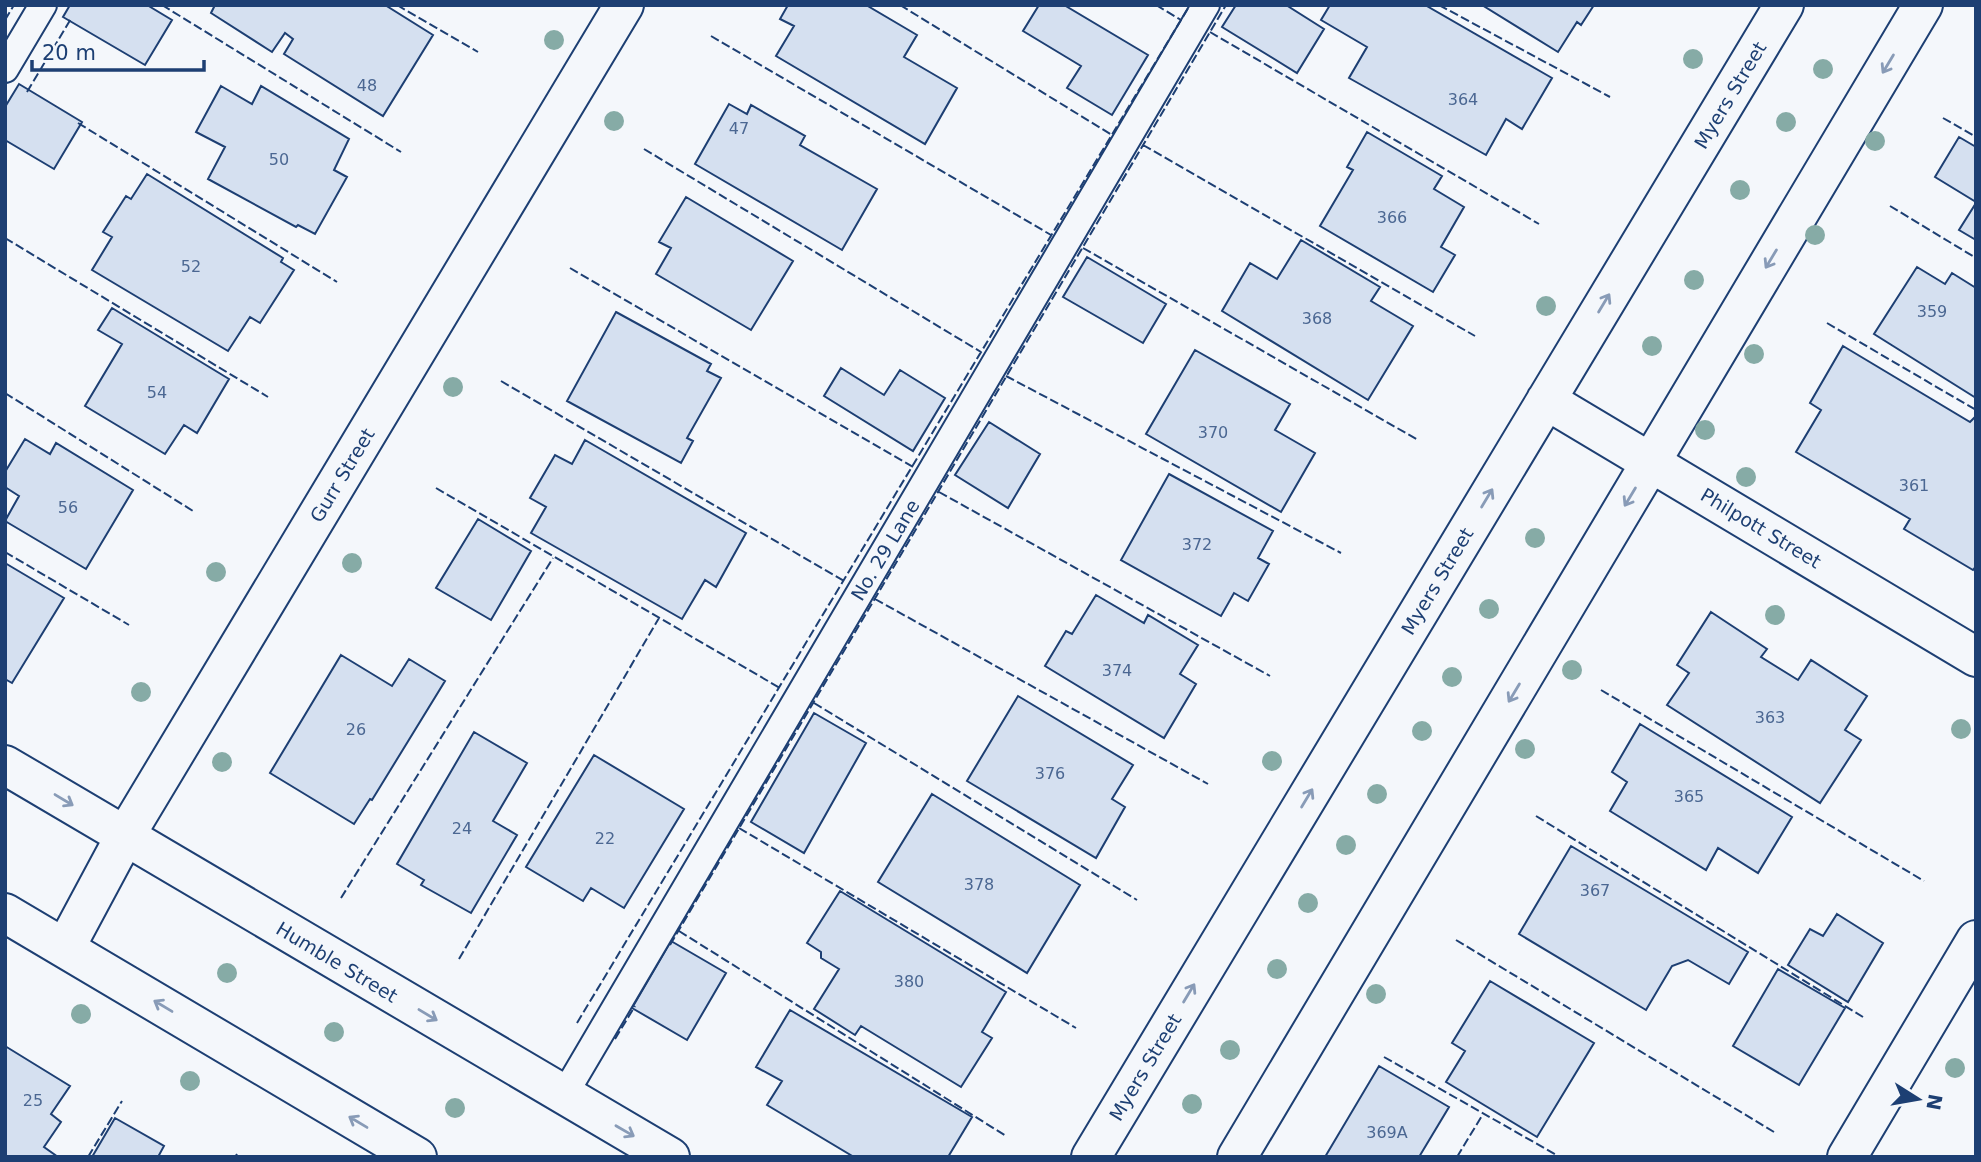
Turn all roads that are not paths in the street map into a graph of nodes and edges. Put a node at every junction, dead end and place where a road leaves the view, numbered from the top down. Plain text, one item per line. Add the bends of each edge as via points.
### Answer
1 (43, 5) edge
2 (624, 5) edge
3 (1206, 5) edge
4 (1784, 5) edge
5 (1923, 5) edge
6 (5, 69) edge
7 (1546, 400) junction
8 (1651, 463) junction
9 (1976, 657) edge
10 (5, 765) edge
11 (125, 836) junction
12 (5, 913) edge
13 (1976, 940) edge
14 (65, 948) junction
15 (564, 1095) junction
16 (417, 1157) edge
17 (670, 1157) edge
18 (1091, 1157) edge
19 (1237, 1157) edge
20 (1847, 1157) edge

1 - 6 lane
2 - 11 street, Gurr Street
3 - 15 lane, No. 29 Lane
7 -> 4 street, Myers Street
5 -> 8 street
7 - 8 street, Philpott Street
18 -> 7 street, Myers Street
8 - 9 street, Philpott Street
8 -> 19 street
10 -> 11 street, Humble Street
11 - 14 street, Gurr Street
11 -> 15 street, Humble Street
12 - 14 street
13 - 20 street
16 -> 14 street
15 -> 17 street, Humble Street

